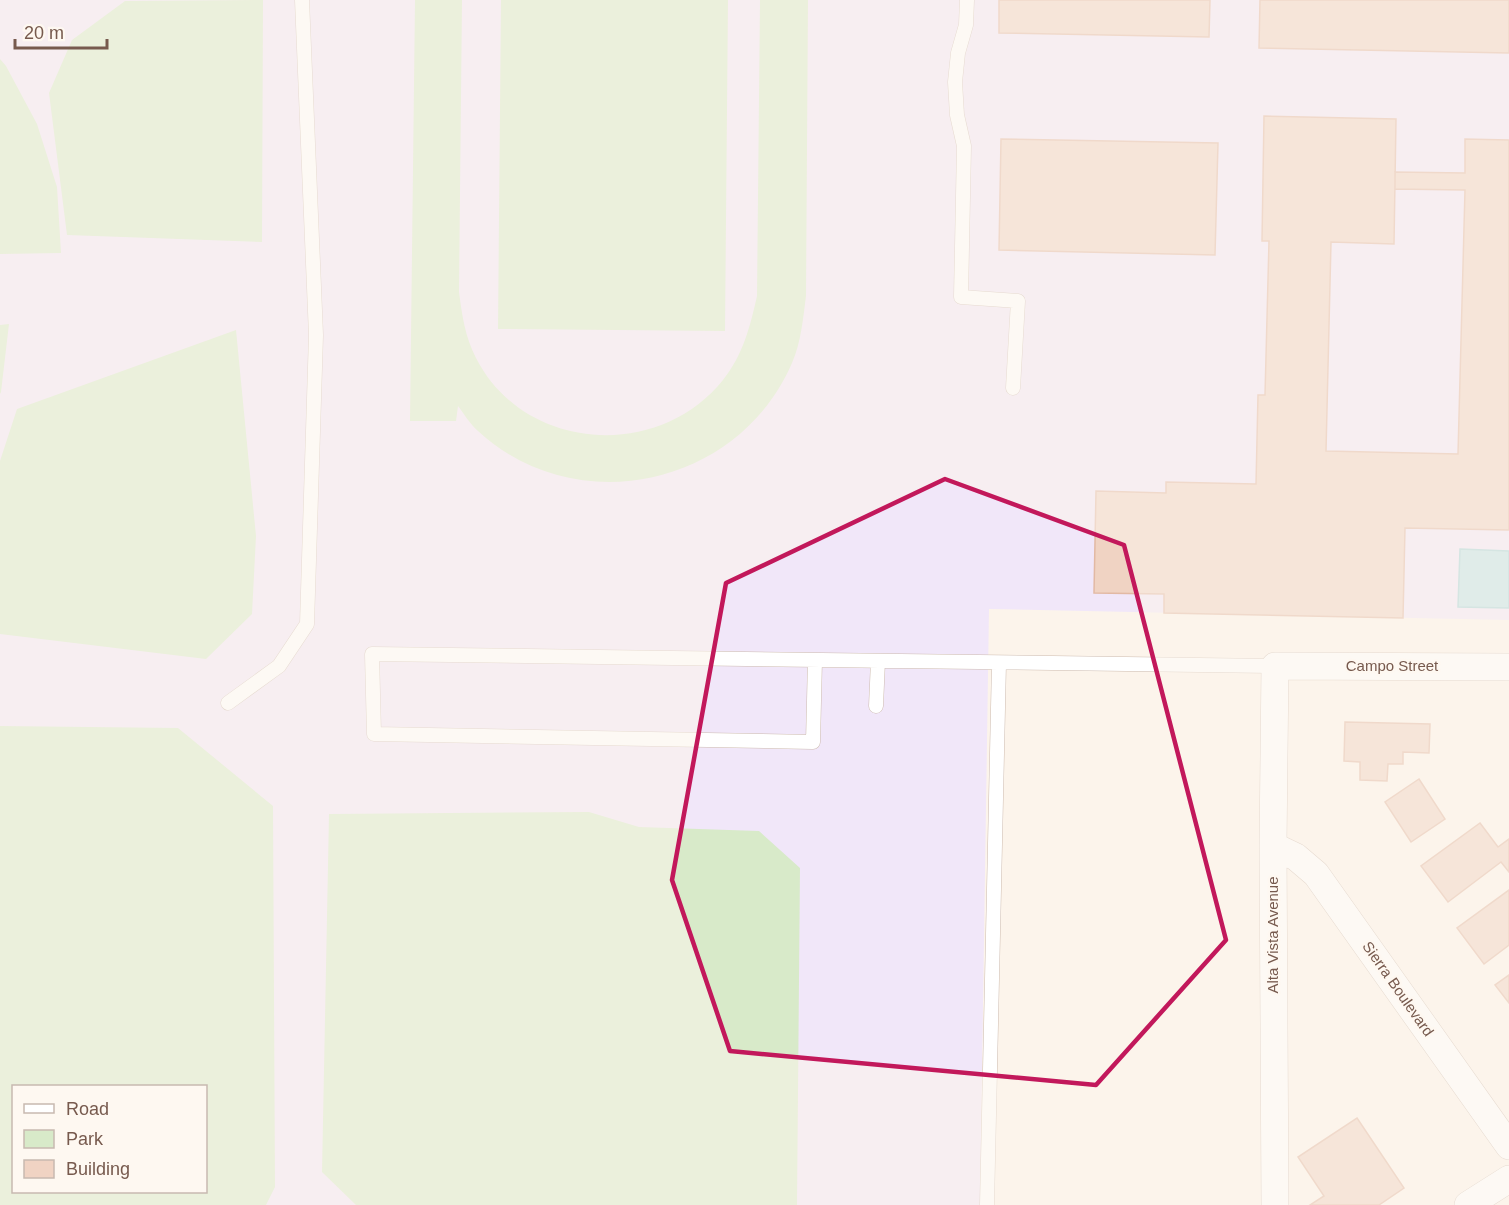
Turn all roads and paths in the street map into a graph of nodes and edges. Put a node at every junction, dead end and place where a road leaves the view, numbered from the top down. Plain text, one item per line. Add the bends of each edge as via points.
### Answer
1 (302, 0) edge
2 (966, 0) edge
3 (1013, 388) dead end
4 (814, 660) junction
5 (878, 661) junction
6 (999, 663) junction
7 (1275, 666) junction
8 (1509, 667) edge
9 (228, 703) dead end
10 (876, 706) dead end
11 (1273, 846) junction
12 (1509, 1146) edge
13 (1509, 1179) edge
14 (987, 1205) edge
15 (1275, 1205) edge
16 (1468, 1205) edge

1 - 9 lane via 316,335 307,624 279,666
2 - 3 lane via 966,25 955,82 964,146 961,297 1018,301
4 - 4 lane via 372,654 374,734 813,742
4 - 5 lane
5 - 6 lane
5 - 10 lane
6 - 7 lane
6 - 14 lane
7 - 8 street, Campo Street
7 - 11 street, Alta Vista Avenue
11 - 12 street, Sierra Boulevard via 1296,857 1316,874
11 - 15 street, Alta Vista Avenue
13 - 16 street

